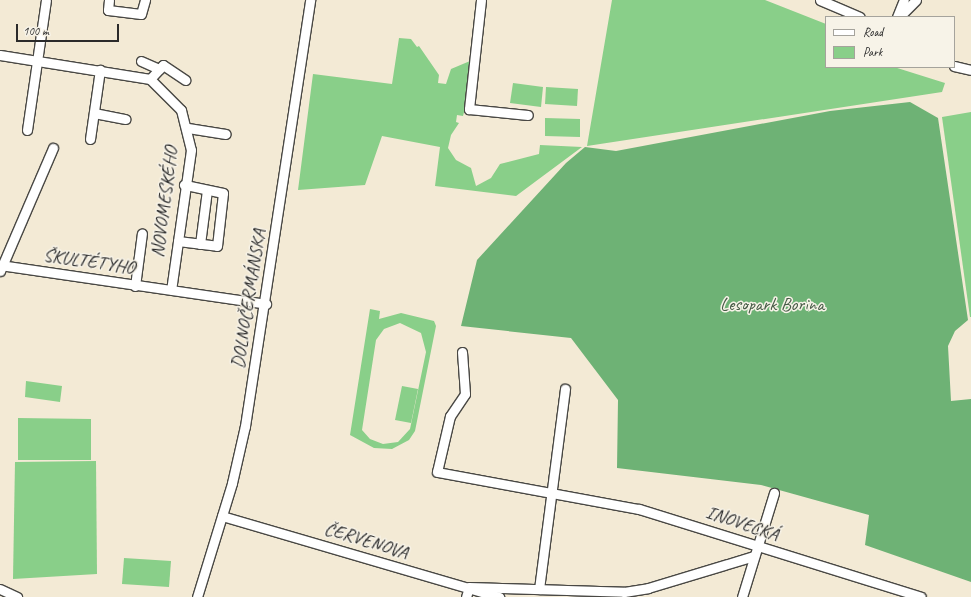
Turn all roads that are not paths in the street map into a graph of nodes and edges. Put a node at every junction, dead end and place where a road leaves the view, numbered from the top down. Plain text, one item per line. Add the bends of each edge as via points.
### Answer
1 (46, 0) edge
2 (110, 0) edge
3 (145, 0) edge
4 (310, 0) edge
5 (481, 0) edge
6 (820, 0) edge
7 (904, 0) edge
8 (916, 0) edge
9 (859, 16) edge
10 (898, 16) edge
11 (899, 16) edge
12 (0, 55) edge
13 (36, 60) junction
14 (141, 61) dead end
15 (955, 66) edge
16 (159, 69) junction
17 (100, 70) junction
18 (971, 70) edge
19 (150, 79) junction
20 (185, 80) dead end
21 (94, 113) junction
22 (528, 115) dead end
23 (125, 119) dead end
24 (188, 128) junction
25 (27, 130) dead end
26 (226, 134) dead end
27 (90, 139) dead end
28 (53, 148) dead end
29 (184, 186) junction
30 (207, 190) junction
31 (142, 233) dead end
32 (178, 241) junction
33 (200, 244) junction
34 (1, 267) edge
35 (135, 286) junction
36 (171, 290) junction
37 (266, 304) junction
38 (462, 352) dead end
39 (565, 388) dead end
40 (774, 493) dead end
41 (549, 495) junction
42 (222, 516) junction
43 (755, 551) junction
44 (469, 587) junction
45 (0, 589) edge
46 (539, 589) junction
47 (17, 597) edge
48 (197, 597) edge
49 (466, 597) edge
50 (499, 597) edge
51 (742, 597) edge
52 (921, 597) edge

1 - 13 street
2 - 3 street via 108,10 141,14
4 - 37 street, DOLNOČERMÁNSKA
5 - 22 street via 469,109
6 - 9 street
7 - 10 street
8 - 11 street
12 - 13 street
13 - 17 street
13 - 25 street
14 - 16 street
15 - 18 street
16 - 19 street
16 - 20 street via 163,65
17 - 19 street
17 - 21 street
19 - 24 street, NOVOMESKÉHO via 181,110
21 - 23 street
21 - 27 street
24 - 26 street
24 - 29 street, NOVOMESKÉHO via 191,150
28 - 34 street, ŠKULTÉTYHO
29 - 30 street
29 - 32 street, NOVOMESKÉHO
30 - 33 street
30 - 33 street via 223,193 217,246
31 - 35 street, NOVOMESKÉHO
32 - 33 street
32 - 36 street, NOVOMESKÉHO
34 - 35 street, ŠKULTÉTYHO
35 - 36 street, ŠKULTÉTYHO
36 - 37 street, ŠKULTÉTYHO
37 - 42 street, DOLNOČERMÁNSKA via 245,426
38 - 41 street, INOVECKÁ via 465,394 450,416 437,472
39 - 41 street
40 - 43 street
41 - 43 street, INOVECKÁ via 639,509
41 - 46 street
42 - 44 street, ČERVENOVA via 443,583
42 - 48 street, DOLNOČERMÁNSKA
43 - 46 street via 636,590
43 - 51 street
43 - 52 street, INOVECKÁ
44 - 46 street
44 - 49 street
44 - 50 street, ČERVENOVA
45 - 47 street

